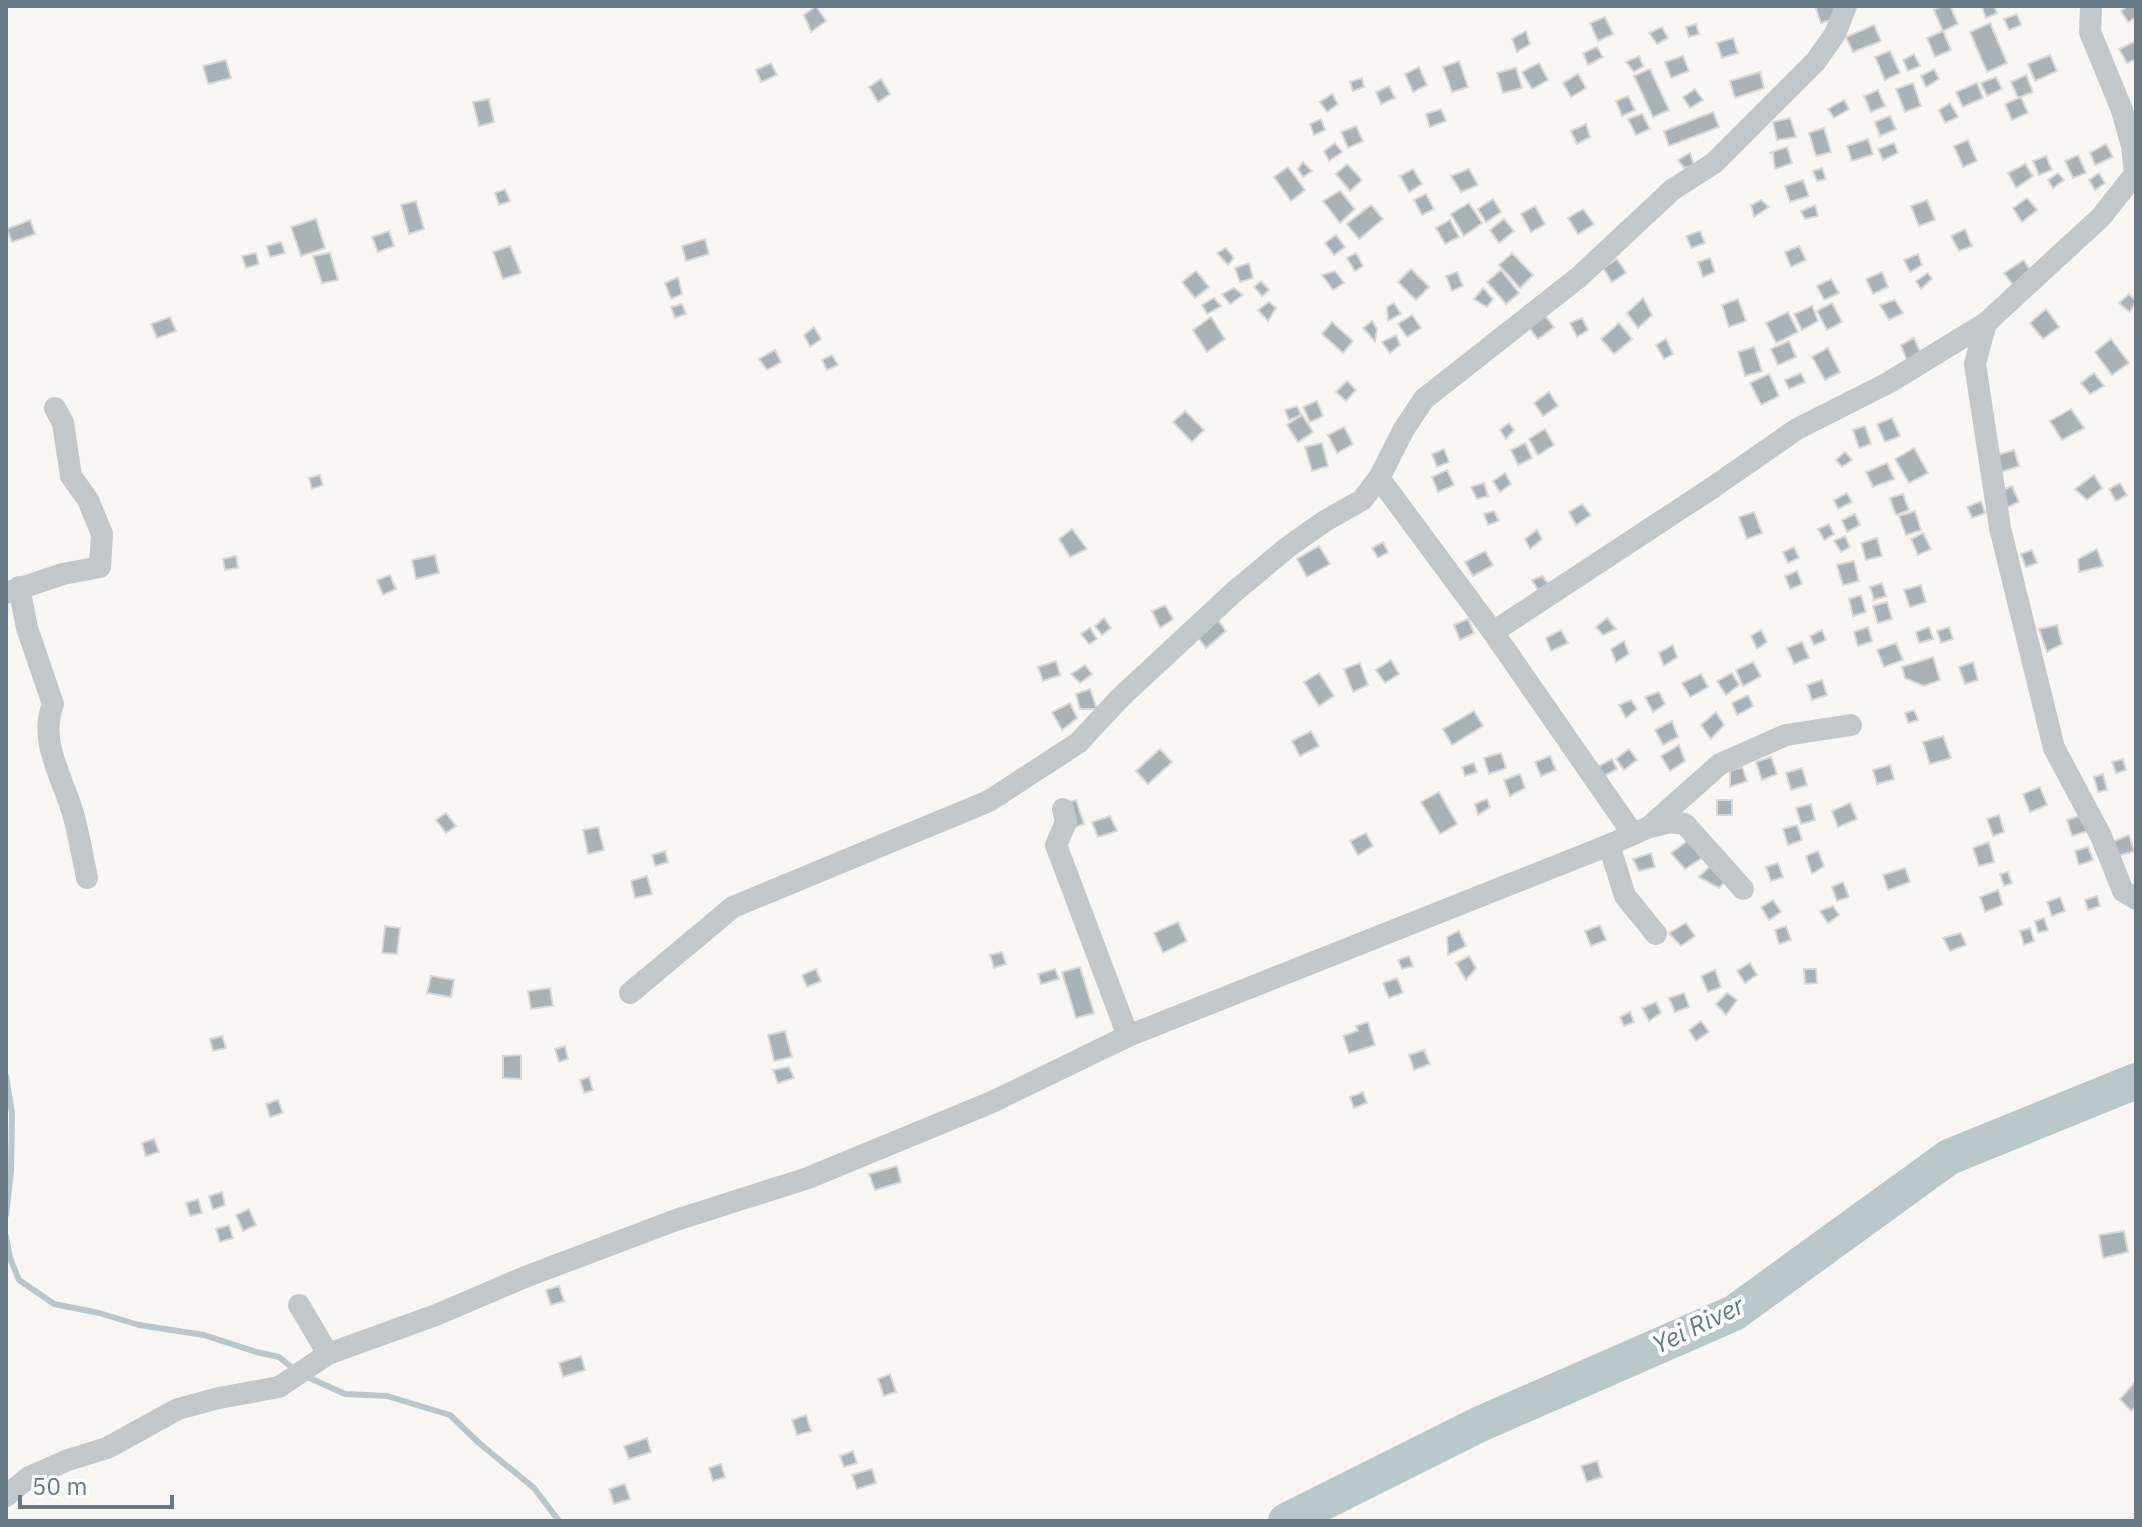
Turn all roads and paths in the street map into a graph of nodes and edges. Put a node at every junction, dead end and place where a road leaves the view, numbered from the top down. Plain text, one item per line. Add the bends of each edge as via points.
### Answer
1 (1846, 6) edge
2 (2091, 6) edge
3 (1977, 328) junction
4 (55, 408) dead end
5 (1379, 478) junction
6 (12, 590) edge
7 (1493, 632) junction
8 (1851, 725) dead end
9 (1063, 809) dead end
10 (1641, 831) junction
11 (1609, 845) junction
12 (87, 878) dead end
13 (1743, 889) dead end
14 (2136, 899) edge
15 (1656, 934) dead end
16 (630, 993) dead end
17 (1128, 1036) junction
18 (299, 1305) dead end
19 (328, 1354) junction
20 (6, 1496) edge

1 - 5 street via 1816,61 1714,163 1672,190 1579,277 1424,399
2 - 3 street via 2090,32 2122,110 2135,174 2101,217
3 - 7 street via 1888,383 1797,429
3 - 14 street via 1975,364 2000,528 2054,748 2101,836 2123,891
4 - 6 street via 63,423 71,476 102,534 100,567
5 - 7 street
5 - 16 street via 1362,500 1288,547 1234,592 1078,743 989,801 733,907
6 - 12 street via 53,704 49,748 73,814
7 - 10 street
8 - 10 street via 1786,735 1720,764
9 - 17 street via 1066,822 1056,845
10 - 11 street
10 - 13 street via 1671,822 1685,824
11 - 15 street via 1625,896
11 - 17 street
17 - 19 street via 992,1102 808,1178 676,1220
18 - 19 street
19 - 20 street via 279,1387 178,1409 107,1448 29,1477

